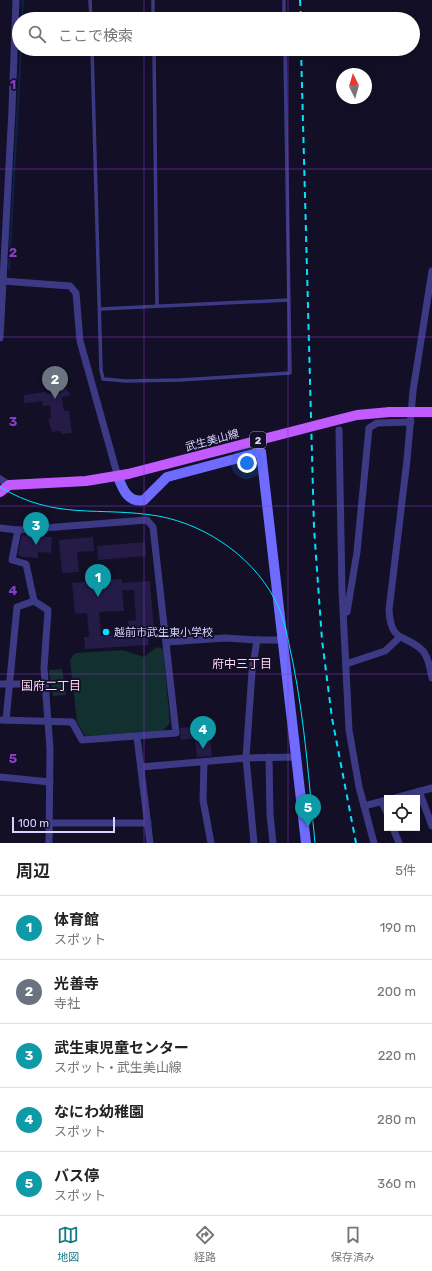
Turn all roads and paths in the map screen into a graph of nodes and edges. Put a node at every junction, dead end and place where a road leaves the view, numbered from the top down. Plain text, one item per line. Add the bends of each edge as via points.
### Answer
1 (16, 0) edge
2 (90, 0) edge
3 (153, 0) edge
4 (284, 0) edge
5 (15, 12) edge
6 (91, 12) edge
7 (153, 12) edge
8 (284, 12) edge
9 (13, 56) edge
10 (92, 56) edge
11 (154, 56) edge
12 (284, 56) edge
13 (432, 271) edge
14 (3, 282) junction
15 (289, 300) junction
16 (158, 306) junction
17 (100, 309) junction
18 (0, 338) edge
19 (427, 412) edge
20 (411, 417) junction
21 (339, 430) dead end
22 (123, 475) junction
23 (0, 479) edge
24 (333, 481) dead end
25 (9, 485) junction
26 (340, 488) junction
27 (0, 492) edge
28 (0, 528) edge
29 (18, 530) junction
30 (34, 601) junction
31 (344, 612) junction
32 (400, 637) junction
33 (257, 640) junction
34 (283, 640) junction
35 (166, 642) junction
36 (346, 664) junction
37 (432, 678) edge
38 (0, 684) edge
39 (9, 684) junction
40 (45, 684) junction
41 (3, 720) edge
42 (49, 722) junction
43 (137, 736) junction
44 (269, 757) junction
45 (297, 757) junction
46 (246, 758) junction
47 (204, 762) junction
48 (141, 767) junction
49 (0, 777) edge
50 (50, 782) junction
51 (432, 788) edge
52 (419, 791) junction
53 (405, 795) edge
54 (384, 801) edge
55 (364, 806) junction
56 (49, 823) junction
57 (148, 823) junction
58 (432, 826) edge
59 (394, 831) edge
60 (49, 843) edge
61 (150, 843) edge
62 (211, 843) edge
63 (254, 843) edge
64 (273, 843) edge
65 (306, 843) edge
66 (374, 843) edge
67 (399, 843) edge

1 - 5 street
2 - 6 lane
3 - 7 lane
4 - 8 lane
9 - 14 street
10 - 17 lane
11 - 16 lane
12 - 15 lane
13 - 20 street
14 - 18 street
14 - 22 street via 70,286 76,293 83,353
15 - 16 lane
15 - 17 lane via 290,373 180,380 104,379 101,370
16 - 17 lane
19 - 20 main road, 武生美山線 / 2
20 - 22 main road, 武生美山線 / 2, bridge via 390,412 357,416
20 - 31 street via 377,423 369,428 355,564 347,612
20 - 32 street via 389,610 390,624
21 - 26 street
22 - 25 main road, 武生美山線 / 2 via 59,484
22 - 34 street via 124,492 134,500 144,500 167,477 261,452
23 - 25 street
24 - 26 street
25 - 27 main road
26 - 31 street
28 - 29 street
29 - 30 street via 12,560 26,564
29 - 35 street via 147,520 153,527
30 - 39 street via 17,607
30 - 40 street via 48,610
31 - 36 street
32 - 36 street via 385,651
32 - 37 street via 422,650
33 - 34 street
33 - 35 street via 225,638
33 - 46 street via 252,672
34 - 45 street
35 - 43 street via 176,733
36 - 55 street via 352,751
38 - 39 street
39 - 40 street
39 - 41 street
40 - 42 street
41 - 42 street
42 - 43 street via 72,722 82,740
42 - 50 street
43 - 48 street
44 - 45 street
44 - 46 street
44 - 64 street
45 - 65 street
46 - 47 street
46 - 63 street
47 - 48 street
47 - 62 street via 203,800
48 - 57 street
49 - 50 street
50 - 56 street
51 - 52 street
52 - 53 street
52 - 58 street
54 - 55 street
55 - 66 street
56 - 57 street
56 - 60 street
57 - 61 street
59 - 67 street

